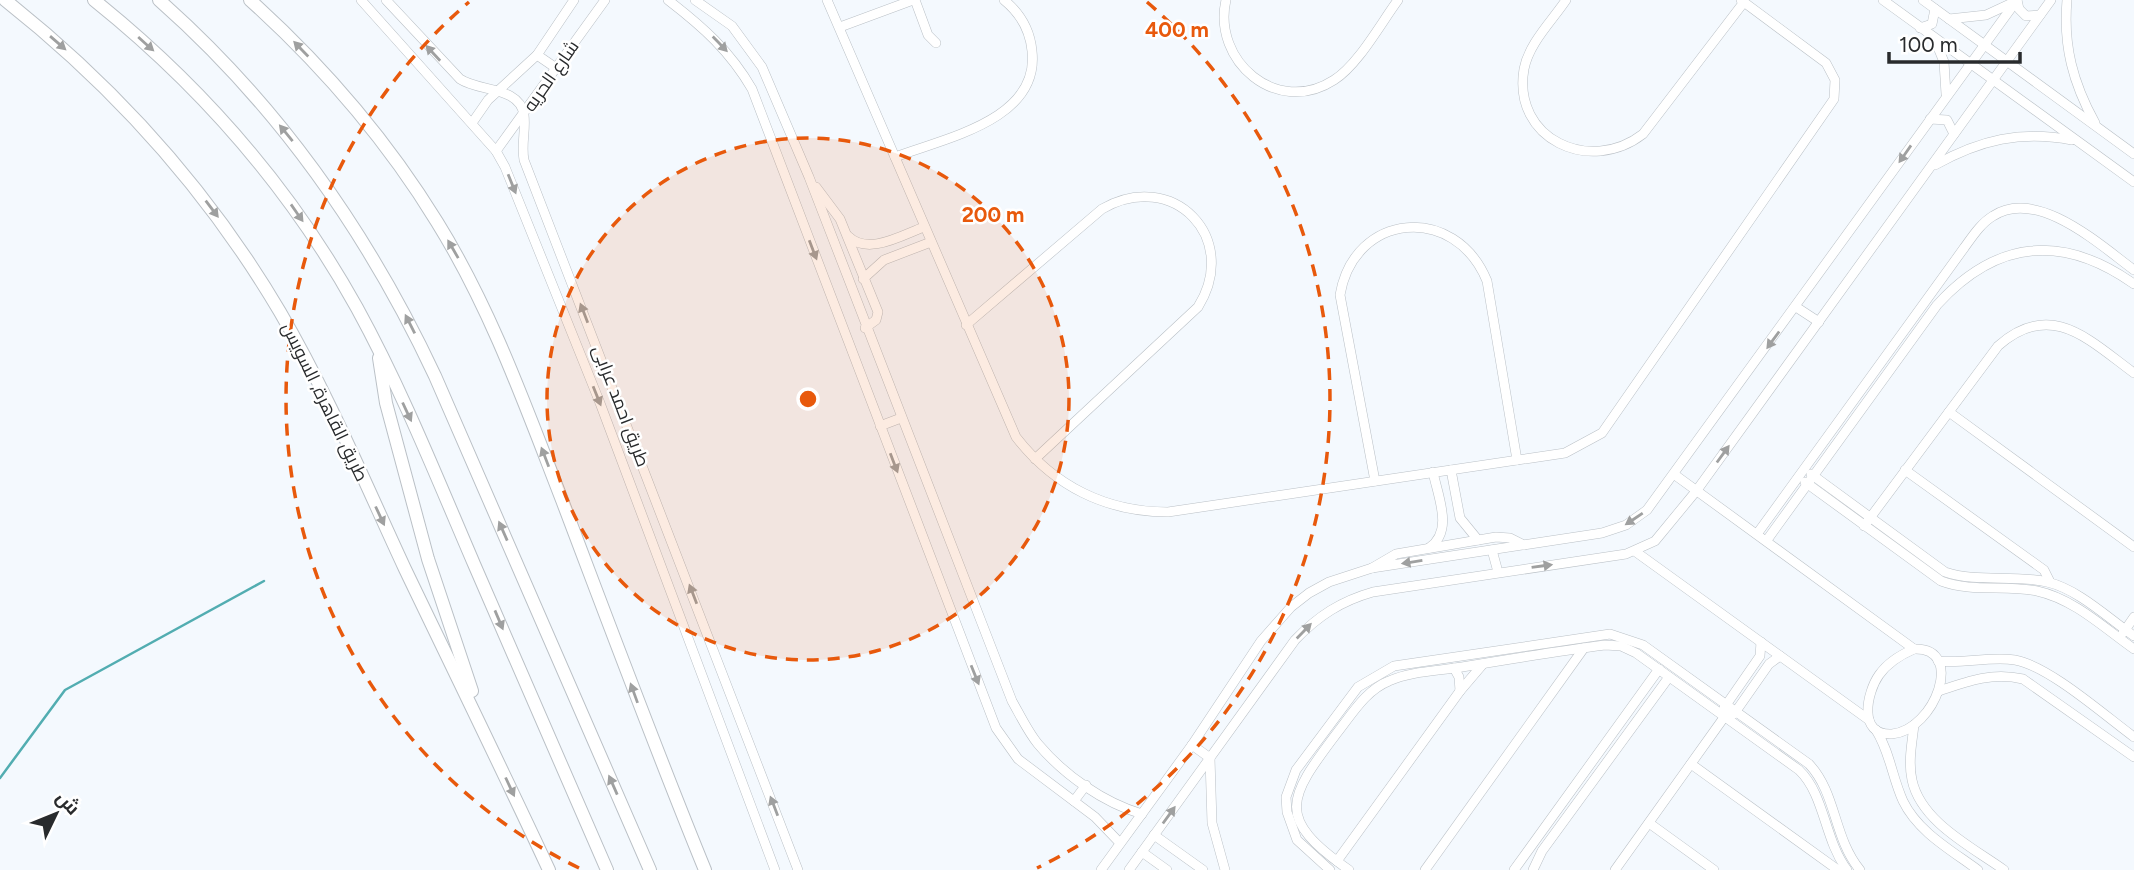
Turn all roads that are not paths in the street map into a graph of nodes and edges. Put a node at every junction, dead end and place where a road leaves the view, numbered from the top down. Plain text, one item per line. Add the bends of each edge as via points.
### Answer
1 (5, 0) edge
2 (94, 0) edge
3 (159, 0) edge
4 (250, 0) edge
5 (361, 0) edge
6 (386, 0) edge
7 (574, 0) edge
8 (605, 0) edge
9 (668, 0) edge
10 (695, 0) edge
11 (827, 0) edge
12 (914, 0) edge
13 (1004, 0) edge
14 (1226, 0) edge
15 (1398, 0) edge
16 (1566, 0) edge
17 (1883, 0) edge
18 (1923, 0) edge
19 (2017, 0) edge
20 (2051, 0) edge
21 (2067, 0) edge
22 (1742, 1) edge
23 (1935, 9) junction
24 (2040, 15) junction
25 (1950, 19) junction
26 (840, 27) junction
27 (1920, 28) junction
28 (1934, 38) junction
29 (936, 43) dead end
30 (1983, 44) junction
31 (537, 55) junction
32 (2007, 61) junction
33 (1969, 64) junction
34 (556, 68) junction
35 (453, 74) junction
36 (1993, 81) junction
37 (438, 85) junction
38 (771, 86) junction
39 (499, 91) junction
40 (1945, 97) junction
41 (755, 99) junction
42 (524, 115) junction
43 (1930, 118) junction
44 (472, 123) junction
45 (2097, 128) junction
46 (1954, 134) junction
47 (2076, 140) junction
48 (496, 151) junction
49 (2134, 154) edge
50 (895, 157) junction
51 (1930, 167) junction
52 (809, 177) junction
53 (2134, 182) edge
54 (924, 227) junction
55 (847, 234) junction
56 (931, 242) junction
57 (877, 244) junction
58 (2102, 247) junction
59 (884, 260) junction
60 (2094, 260) junction
61 (2134, 270) edge
62 (863, 279) junction
63 (2134, 284) edge
64 (1796, 307) junction
65 (1819, 322) junction
66 (966, 326) junction
67 (865, 328) junction
68 (378, 348) junction
69 (2134, 373) edge
70 (1949, 412) junction
71 (901, 418) junction
72 (880, 426) junction
73 (1035, 459) junction
74 (1517, 460) junction
75 (1451, 470) junction
76 (1905, 470) junction
77 (1433, 472) junction
78 (1801, 473) junction
79 (1675, 475) junction
80 (1810, 480) junction
81 (1375, 481) junction
82 (1697, 490) junction
83 (1460, 518) junction
84 (1443, 521) junction
85 (1867, 522) junction
86 (1757, 534) junction
87 (1478, 540) junction
88 (1767, 541) junction
89 (1524, 545) junction
90 (2134, 547) edge
91 (1428, 548) junction
92 (1492, 550) junction
93 (1636, 552) junction
94 (1372, 569) junction
95 (1498, 572) junction
96 (2050, 582) junction
97 (2134, 617) edge
98 (2130, 633) edge
99 (1633, 639) junction
100 (2120, 639) junction
101 (1760, 642) junction
102 (1518, 647) junction
103 (1584, 648) junction
104 (1503, 649) junction
105 (1629, 649) junction
106 (1914, 649) junction
107 (2134, 649) edge
108 (1780, 656) junction
109 (1520, 658) junction
110 (1505, 660) junction
111 (1938, 661) junction
112 (1483, 664) junction
113 (1454, 668) junction
114 (1659, 670) junction
115 (1670, 677) junction
116 (1460, 691) junction
117 (1939, 691) junction
118 (1726, 704) junction
119 (1736, 711) junction
120 (1725, 716) junction
121 (1872, 724) junction
122 (1914, 725) junction
123 (2124, 730) junction
124 (2134, 737) edge
125 (2115, 743) junction
126 (1192, 744) junction
127 (491, 747) junction
128 (2134, 757) edge
129 (1210, 758) junction
130 (1691, 764) junction
131 (1086, 785) junction
132 (1074, 801) junction
133 (625, 811) junction
134 (1142, 814) junction
135 (1938, 821) junction
136 (1649, 823) junction
137 (1929, 834) junction
138 (1154, 835) junction
139 (1120, 844) junction
140 (1532, 844) junction
141 (1542, 851) junction
142 (1142, 852) junction
143 (1337, 862) junction
144 (549, 870) edge
145 (607, 870) edge
146 (649, 870) edge
147 (659, 870) edge
148 (705, 870) edge
149 (775, 870) edge
150 (798, 870) edge
151 (1101, 870) edge
152 (1129, 870) edge
153 (1167, 870) edge
154 (1203, 870) edge
155 (1225, 870) edge
156 (1330, 870) edge
157 (1349, 870) edge
158 (1424, 870) edge
159 (1514, 870) edge
160 (1533, 870) edge
161 (1615, 870) edge
162 (1714, 870) edge
163 (1838, 870) edge
164 (1847, 870) edge
165 (1860, 870) edge
166 (1978, 870) edge
167 (2004, 870) edge

1 -> 127 highway, طريق القاهرة, السويس via 92,74 146,129 195,187 254,271 317,382
2 -> 68 highway via 165,61 249,150 315,239
133 -> 3 highway via 435,376 379,267 286,133 232,71
148 -> 4 highway via 516,380 472,283 437,222 376,134 327,76
5 - 37 street, طريق احمد عرابى
35 -> 6 street
7 - 31 street, شارع الحريه
8 - 34 street, شارع الحريه
9 -> 41 street via 735,60
10 - 38 street via 738,33
11 - 26 street
12 - 26 street
12 - 29 street
13 - 50 street via 1018,13 1030,39 1031,69 1020,96 999,116
14 - 15 street via 1223,28 1239,64 1259,82 1297,92 1322,87 1345,72
16 - 22 street via 1529,52 1524,91 1532,116 1548,136 1570,149 1596,153 1622,148 1643,134
17 - 27 street
18 - 23 street
19 - 24 street via 2026,16
19 - 25 street via 1986,15
19 - 30 street
20 - 24 street
21 - 45 street via 2070,63
22 - 74 street via 1825,63 1835,80 1832,105 1607,428 1573,450
23 - 25 street
23 - 27 street via 1935,21
24 - 32 street
25 - 30 street
26 - 50 street
27 - 28 street
28 - 33 street
28 - 40 street via 1946,71
30 - 32 street
30 - 33 street
31 - 34 street
31 - 39 street, شارع الحريه
32 - 36 street
32 - 45 street
33 - 36 street
33 - 40 street
34 - 42 street, شارع الحريه
35 - 37 street via 449,84
35 - 39 street via 474,88
36 - 46 street
36 - 47 street
37 - 44 street, طريق احمد عرابى
38 - 41 street
38 - 52 street
39 - 42 street via 515,99
39 - 44 street, شارع الحريه
40 - 43 street
41 -> 72 street
42 - 48 street, شارع الحريه
150 -> 42 street, طريق احمد عرابى via 524,160
43 - 46 street via 1947,120
43 -> 64 street
44 - 48 street, طريق احمد عرابى
45 - 49 street
46 - 51 street
47 - 51 street via 2026,134 2001,137
47 - 53 street
48 -> 149 street, طريق احمد عرابى via 600,403
50 - 54 street
51 - 65 street
52 - 55 street
52 - 67 street
54 - 56 street
54 - 57 street
55 - 57 street via 858,244
55 - 62 street
56 - 59 street
56 - 66 street
57 - 59 street
58 - 60 street
58 - 61 street
58 - 78 street via 2058,218 2030,208 2017,207 1992,216
59 - 62 street
60 - 63 street
60 - 80 street via 2055,250 2015,253 1962,279 1937,305
62 - 67 street via 878,312
64 - 65 street
64 -> 79 street
82 -> 65 street
66 - 73 street via 1008,424
66 - 73 street via 1115,202 1145,196 1167,201 1187,212 1206,235 1212,272 1198,307
67 - 71 street
68 - 127 highway via 386,403 436,587
68 -> 145 highway
69 - 70 street via 2075,331 2047,323 2033,325 1998,346
70 - 76 street
70 - 90 street
71 - 72 street
71 - 131 street via 1012,701 1038,744
72 -> 132 street via 996,728 1018,759
73 - 81 street via 1089,496 1153,512
74 - 75 street
74 - 81 street via 1482,269 1456,240 1433,229 1407,227 1382,234 1361,249 1346,271 1340,295
75 - 77 street
75 - 83 street
76 - 85 street
76 - 96 street via 2044,570
77 - 81 street
77 - 84 street
78 - 80 street
78 - 86 street
79 - 82 street
79 -> 89 street via 1647,510 1626,525
80 - 85 street
80 - 88 street
82 - 86 street
82 - 93 street via 1655,541
83 - 84 street
83 - 87 street
84 - 91 street via 1440,537
85 - 96 street via 1945,572 1971,578
85 - 100 street via 1941,581 1964,588 2051,595
86 - 88 street
87 - 89 street via 1506,537
87 - 91 street
88 - 106 street
89 - 92 street
91 - 94 street via 1391,556
92 -> 94 street
92 - 95 street
95 -> 93 street
93 - 101 street
94 - 126 street via 1329,582 1291,607 1261,641
129 -> 95 street via 1295,640 1322,614 1373,592
96 - 98 street
97 - 98 street
98 - 100 street
99 - 102 street via 1610,634
99 - 105 street
99 - 118 street
100 - 107 street
101 - 108 street
101 - 118 street via 1760,656
102 - 104 street
102 - 109 street
103 - 105 street via 1613,645
103 - 109 street
103 - 158 street
104 - 110 street
104 - 156 street via 1394,666 1369,678 1349,697 1296,770 1286,797 1297,840
105 - 114 street
106 - 111 street via 1926,650
106 - 121 street via 1878,676 1868,702
108 - 119 street via 1769,664
108 - 121 street
109 - 110 street
110 - 112 street
111 - 117 street
111 - 123 street via 2026,663
112 - 113 street
112 - 116 street
113 - 116 street
113 - 143 street via 1399,677 1377,687 1306,776 1297,798 1299,821 1311,842
114 - 115 street
114 - 140 street
115 - 120 street
115 - 141 street
116 - 143 street
117 - 122 street via 1932,707
117 - 125 street via 1980,677 2023,680
118 - 119 street
118 - 120 street
119 - 120 street
119 - 165 street via 1815,771 1825,787 1839,836
120 - 130 street
120 - 164 street via 1807,777 1830,842
121 - 122 street via 1894,734
121 - 137 street via 1886,748 1902,798
122 - 135 street via 1912,780 1926,810
123 - 124 street
123 - 125 street
125 - 128 street
126 - 129 street
126 - 134 street
127 -> 144 highway, طريق القاهرة, السويس
138 -> 129 street
129 - 155 street via 1212,823
130 - 136 street
130 - 163 street
131 - 132 street
131 - 134 street via 1115,806
132 - 139 street
133 - 146 highway
133 - 147 highway
134 - 139 street
135 - 137 street
135 - 167 street
136 - 161 street
136 - 162 street
137 - 166 street
138 - 142 street
138 - 154 street
139 - 151 street
140 - 141 street
140 - 159 street
141 - 160 street
142 - 152 street
142 - 153 street
143 - 157 street

